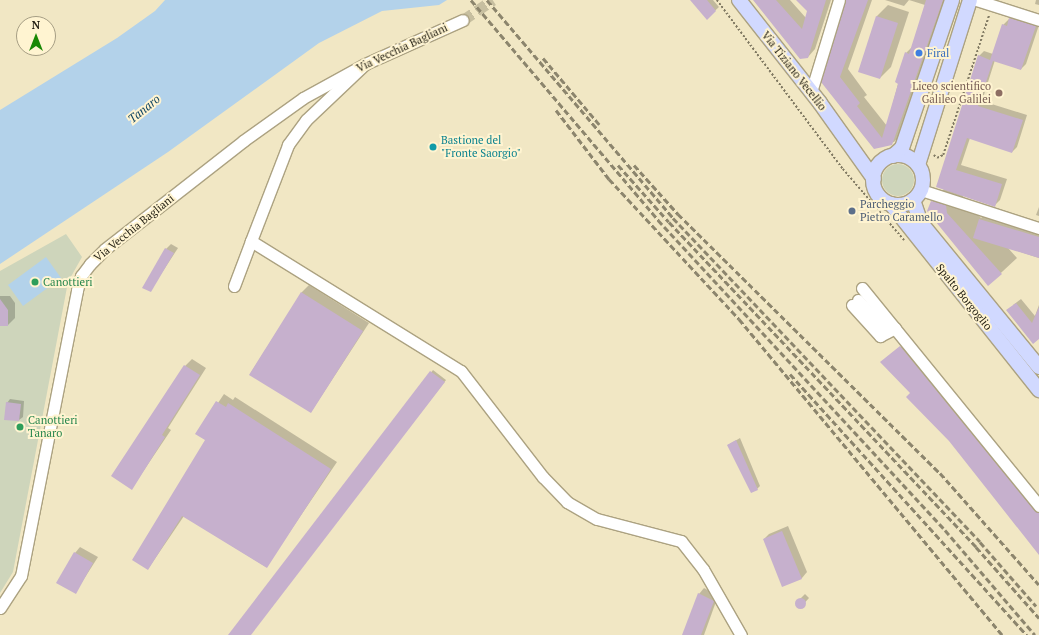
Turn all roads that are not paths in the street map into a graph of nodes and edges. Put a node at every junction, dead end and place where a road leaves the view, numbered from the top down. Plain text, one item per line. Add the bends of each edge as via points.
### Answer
1 (739, 0) edge
2 (838, 0) edge
3 (952, 0) edge
4 (970, 0) edge
5 (976, 0) edge
6 (997, 3) edge
7 (463, 20) tunnel mouth
8 (1039, 20) edge
9 (365, 64) junction
10 (811, 92) junction
11 (848, 142) junction
12 (888, 158) junction
13 (918, 165) junction
14 (874, 179) junction
15 (917, 195) junction
16 (891, 204) junction
17 (1039, 228) edge
18 (251, 241) junction
19 (234, 286) dead end
20 (862, 288) dead end
21 (855, 302) dead end
22 (891, 330) junction
23 (1039, 367) edge
24 (1039, 390) edge
25 (1039, 506) edge
26 (0, 608) edge
27 (741, 635) edge

1 - 10 main road, Via Tiziano Vecellio
2 - 10 street
3 - 12 main road via 902,148
4 - 13 main road, Spalto Borgoglio
5 - 6 street
6 - 8 street
7 - 9 street, Via Vecchia Bagliani
9 - 18 street via 306,120 288,145
9 - 26 street, Via Vecchia Bagliani via 303,98 243,141 105,249 81,276 21,576
10 - 11 main road, Via Tiziano Vecellio
11 - 12 main road via 868,160
11 - 14 main road, Spalto Borgoglio
12 - 13 main road via 907,157
12 - 14 main road via 878,166
13 - 15 main road, Spalto Borgoglio via 923,177
14 - 16 main road, Spalto Borgoglio via 880,197
15 - 16 main road via 906,203
15 - 17 street
15 - 23 main road, Spalto Borgoglio via 920,223
16 - 24 main road, Spalto Borgoglio
18 - 19 street
18 - 27 street via 461,371 543,477 566,502 605,522 681,540 703,569
20 - 22 street
21 - 22 street
22 - 25 street

